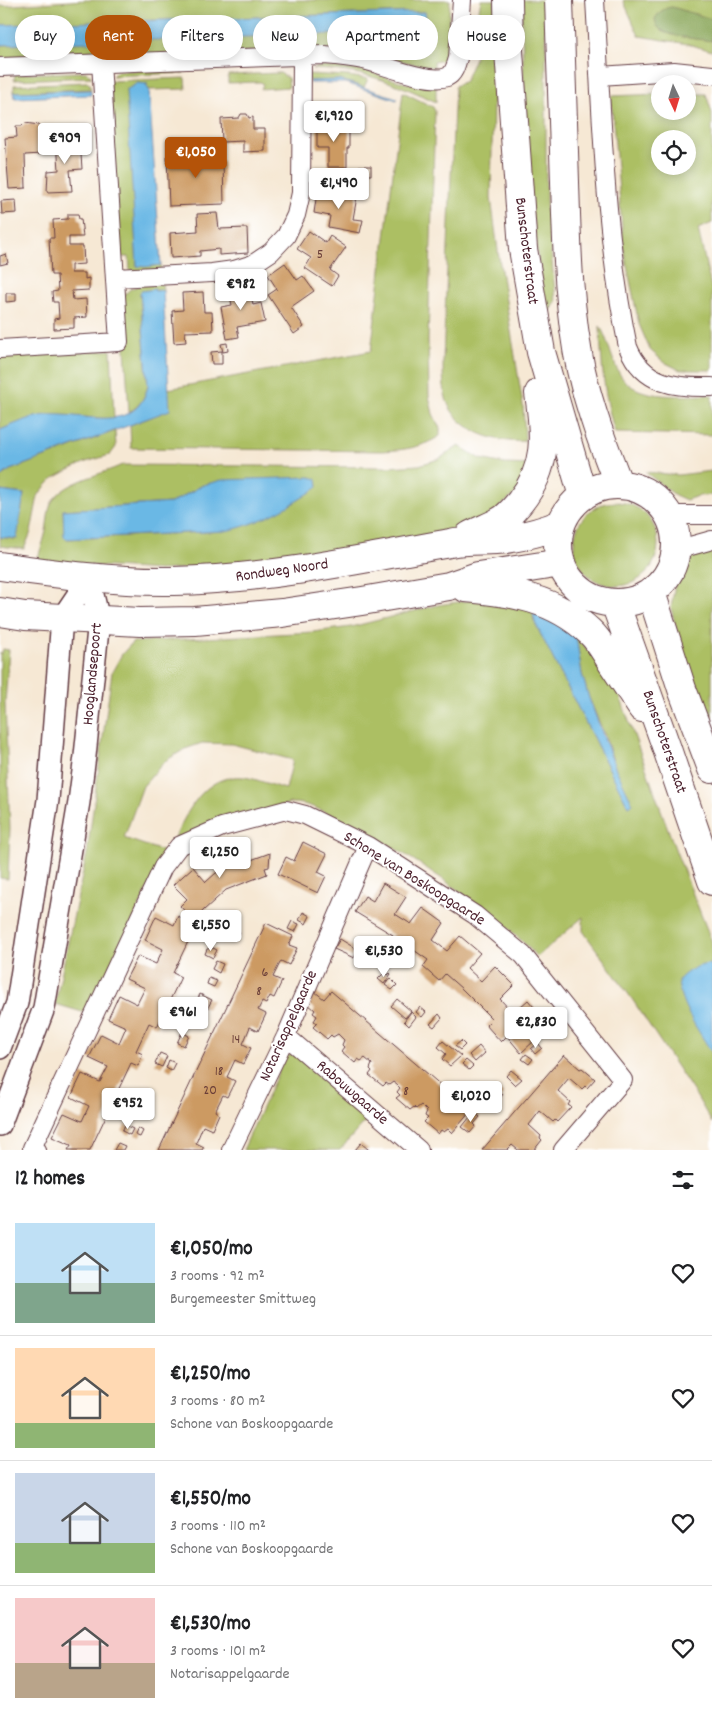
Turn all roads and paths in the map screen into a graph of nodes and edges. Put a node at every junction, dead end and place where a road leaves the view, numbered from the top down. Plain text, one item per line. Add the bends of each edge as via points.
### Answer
1 (462, 0) edge
2 (508, 0) edge
3 (559, 0) edge
4 (595, 0) edge
5 (317, 55) edge
6 (253, 58) edge
7 (302, 60) edge
8 (101, 63) junction
9 (0, 67) edge
10 (712, 75) edge
11 (600, 76) junction
12 (116, 278) junction
13 (0, 349) edge
14 (541, 352) junction
15 (712, 387) edge
16 (619, 485) junction
17 (583, 496) junction
18 (668, 515) junction
19 (712, 515) edge
20 (561, 524) junction
21 (712, 540) edge
22 (457, 542) junction
23 (676, 550) junction
24 (561, 563) junction
25 (0, 566) edge
26 (89, 578) junction
27 (449, 586) junction
28 (651, 592) junction
29 (615, 603) junction
30 (0, 612) edge
31 (62, 618) junction
32 (99, 620) junction
33 (666, 746) junction
34 (712, 769) edge
35 (368, 846) junction
36 (712, 881) edge
37 (286, 1036) junction
38 (0, 1048) edge
39 (0, 1124) edge
40 (34, 1149) edge
41 (231, 1150) edge
42 (419, 1150) edge
43 (563, 1150) edge

1 - 5 street via 456,66 446,77 408,73 346,57
2 - 14 main road, Bunschoterstraat via 523,249
3 - 16 main road via 571,308 588,399
4 - 11 street
6 - 8 street
7 - 12 street via 301,193 296,215 286,236 253,264 234,270
8 - 9 street
8 - 12 street
10 - 11 street via 651,71
11 - 15 street via 613,256 628,347 639,366 660,381 681,387
12 - 13 street via 119,342
14 - 17 main road, Bunschoterstraat
14 - 22 main road via 538,390 544,445 535,478 513,511 502,520
16 - 17 main road via 598,488
16 - 18 main road via 649,495
17 - 20 main road via 570,508
18 - 19 street
18 - 23 main road via 674,530
20 - 22 main road, Rondweg Noord via 506,539
20 - 24 main road via 558,544
21 - 23 street
22 - 26 main road, Rondweg Noord via 278,573 173,581
23 - 28 main road via 671,569
24 - 27 main road via 478,576
24 - 29 main road via 569,579 583,593 597,600
25 - 26 main road, Rondweg Noord
26 - 31 street, Hooglandsepoort
26 - 32 street, Hooglandsepoort
27 - 32 main road via 282,614 195,621
27 - 33 main road via 533,598 570,617 590,632 603,649
28 - 29 main road via 631,601
28 - 34 main road
29 - 33 main road, Bunschoterstraat
30 - 31 main road
31 - 32 main road
31 - 38 street, Hooglandsepoort via 46,810 17,1003
32 - 39 street, Hooglandsepoort via 86,756 44,1008
33 - 36 main road, Bunschoterstraat
35 - 37 street, Notarisappelgaarde
35 - 40 street, Schone van Boskoopgaarde via 305,814 286,810 222,827 179,846 163,867
35 - 43 street, Schone van Boskoopgaarde via 474,915 523,955 623,1080
37 - 41 street, Notarisappelgaarde
37 - 42 street, Rabouwgaarde

